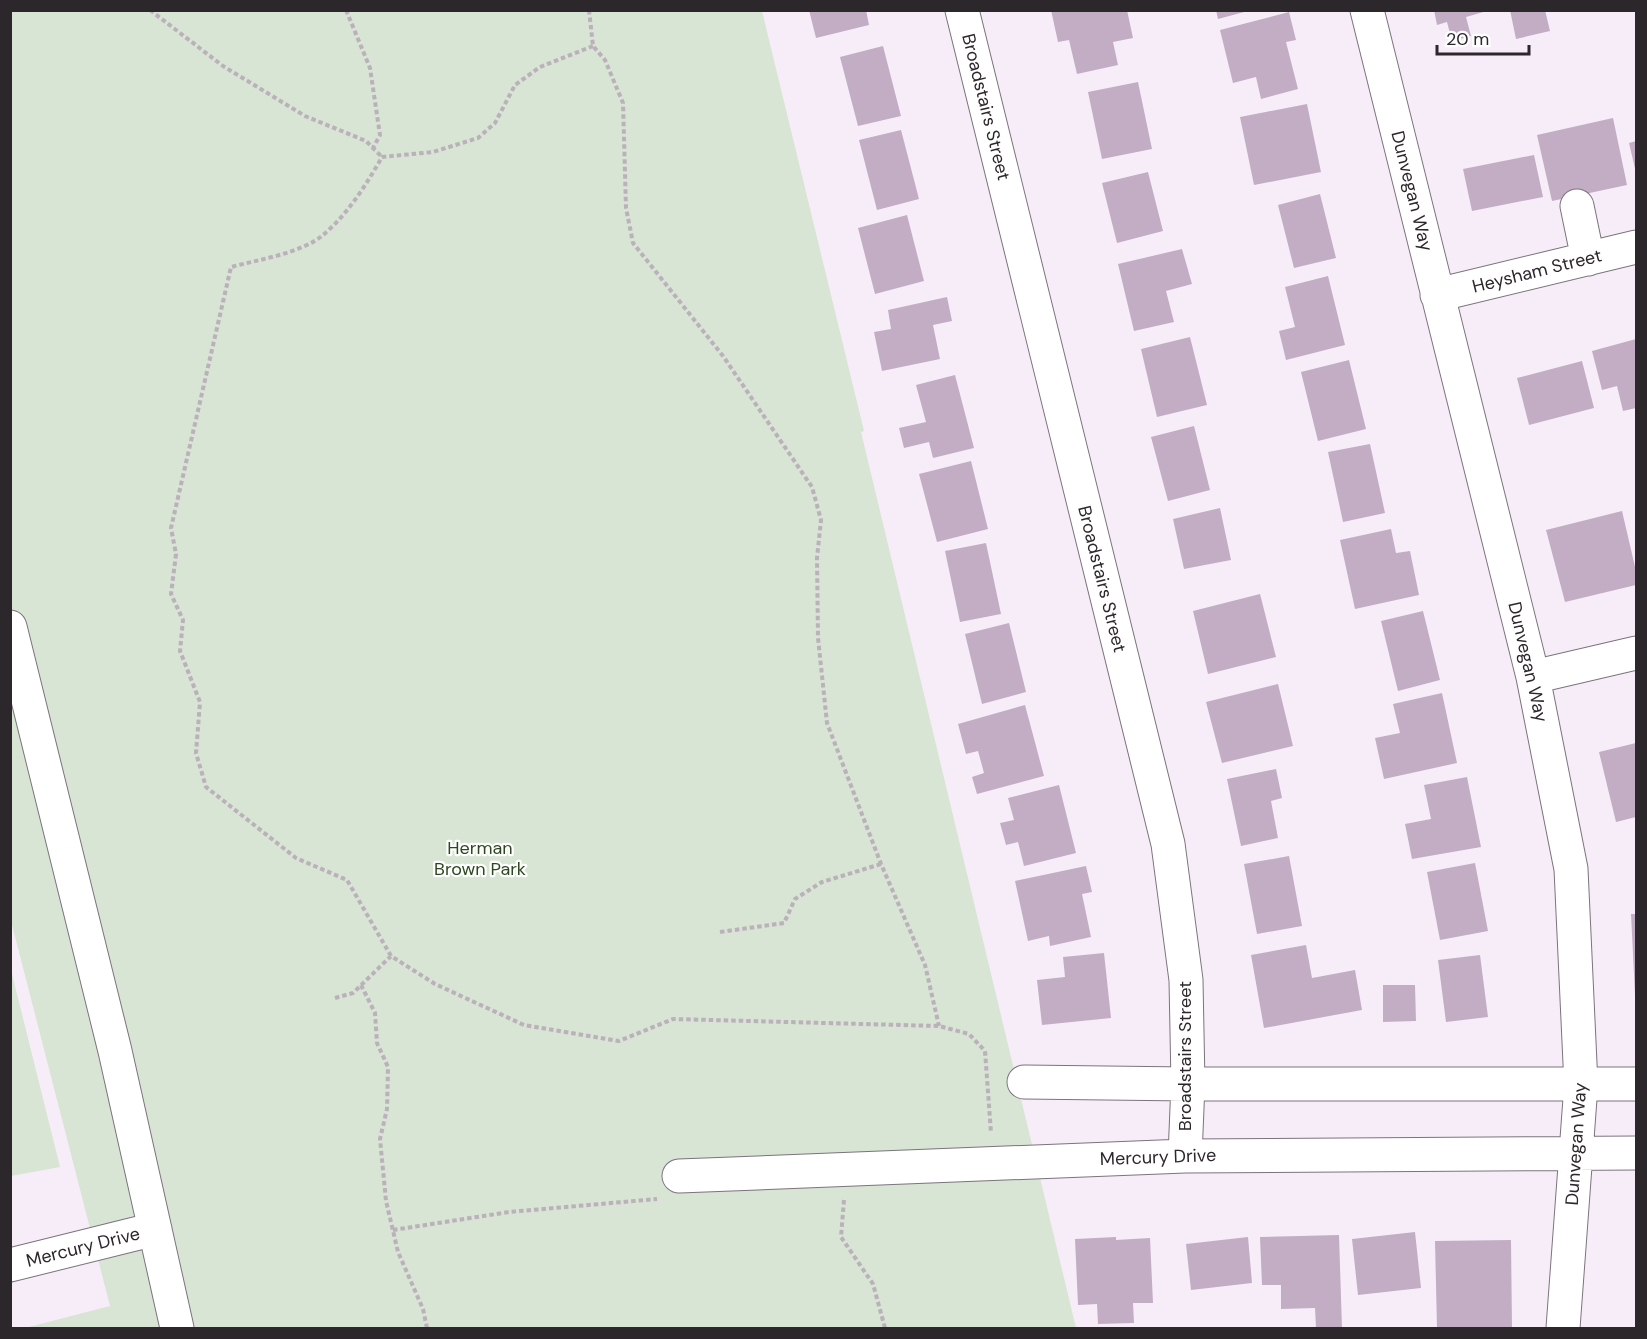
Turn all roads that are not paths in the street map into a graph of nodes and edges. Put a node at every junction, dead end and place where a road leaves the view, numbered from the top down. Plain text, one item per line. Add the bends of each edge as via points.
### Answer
1 (962, 10) edge
2 (1367, 10) edge
3 (1577, 206) dead end
4 (1636, 247) edge
5 (1588, 259) junction
6 (1437, 295) junction
7 (10, 627) edge
8 (1636, 653) edge
9 (1533, 677) junction
10 (1024, 1082) dead end
11 (1188, 1084) junction
12 (1636, 1084) edge
13 (1581, 1085) junction
14 (1576, 1153) junction
15 (1636, 1153) edge
16 (1185, 1156) junction
17 (670, 1188) road end
18 (155, 1229) junction
19 (10, 1265) edge
20 (177, 1329) edge
21 (1563, 1329) edge

1 - 11 street, Broadstairs Street via 1168,843 1186,980
2 - 6 street, Dunvegan Way
3 - 5 street
4 - 5 street, Heysham Street
5 - 6 street, Heysham Street
6 - 9 street, Dunvegan Way
7 - 18 street
8 - 9 street
9 - 13 street, Dunvegan Way via 1571,869
10 - 11 street
11 - 13 street
11 - 16 street, Broadstairs Street
12 - 13 street
13 - 14 street, Dunvegan Way
14 - 15 street, Mercury Drive
14 - 16 street, Mercury Drive
14 - 21 street, Dunvegan Way
16 - 17 street, Mercury Drive via 846,1169
18 - 19 street, Mercury Drive
18 - 20 street

